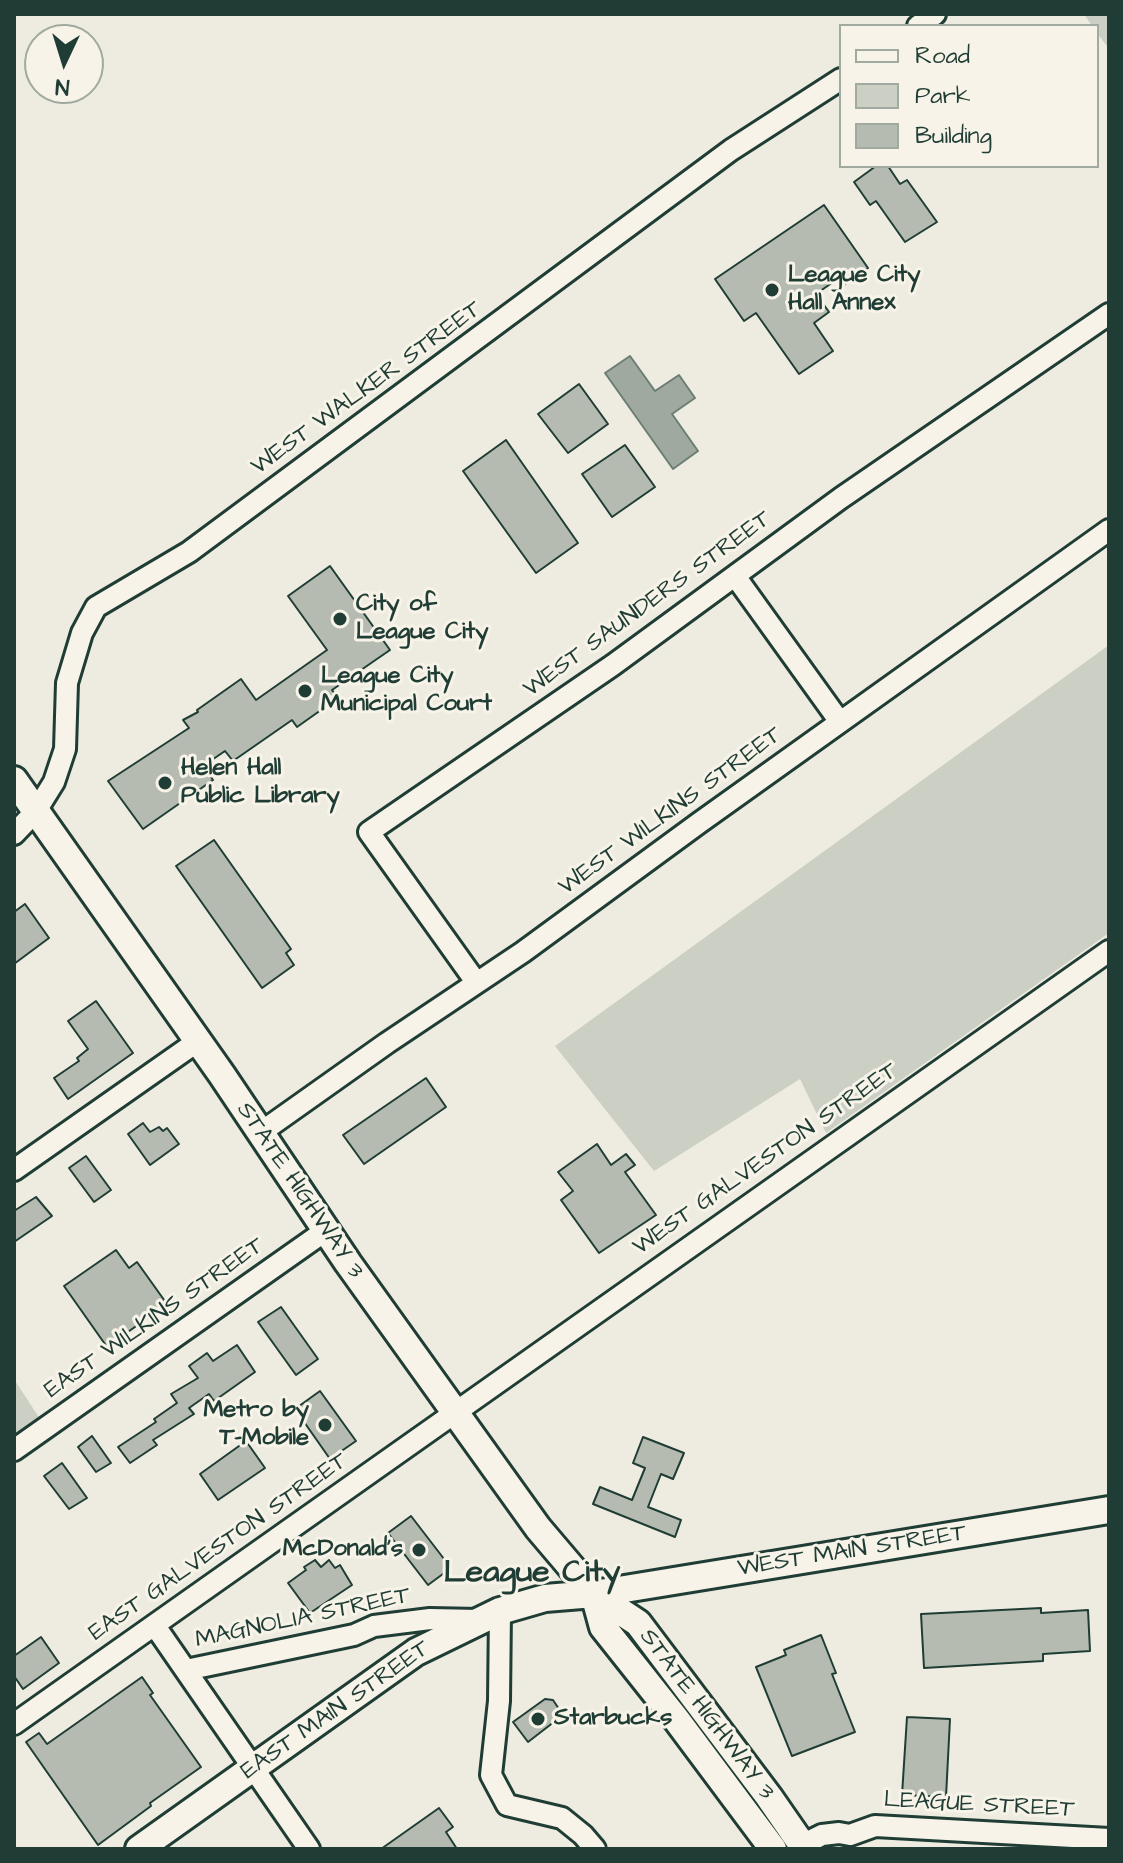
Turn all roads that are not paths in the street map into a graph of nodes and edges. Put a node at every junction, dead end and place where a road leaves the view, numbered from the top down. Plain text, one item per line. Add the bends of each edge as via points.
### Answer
1 (839, 80) edge
2 (1109, 314) edge
3 (1109, 530) edge
4 (735, 576) junction
5 (840, 722) junction
6 (14, 780) edge
7 (36, 811) junction
8 (14, 834) edge
9 (1109, 951) edge
10 (476, 982) junction
11 (198, 1041) junction
12 (260, 1133) junction
13 (14, 1170) edge
14 (325, 1231) junction
15 (453, 1412) junction
16 (14, 1450) edge
17 (1109, 1510) edge
18 (594, 1594) junction
19 (490, 1615) junction
20 (155, 1626) junction
21 (186, 1670) junction
22 (15, 1720) edge
23 (253, 1769) junction
24 (1109, 1839) edge
25 (845, 1842) edge
26 (804, 1847) edge
27 (139, 1849) edge
28 (309, 1849) edge
29 (595, 1849) edge
30 (773, 1849) edge

1 - 7 street, WEST WALKER STREET via 731,150 189,552 96,607 67,683 65,749 54,782
2 - 4 street, WEST SAUNDERS STREET
3 - 5 street, WEST WILKINS STREET
4 - 5 street
4 - 10 street, WEST SAUNDERS STREET via 369,832
5 - 10 street, WEST WILKINS STREET
6 - 7 main road, STATE HIGHWAY 3
7 - 8 street, WEST WALKER STREET
7 - 11 main road, STATE HIGHWAY 3
9 - 15 street, WEST GALVESTON STREET
10 - 12 street, WEST WILKINS STREET
11 - 12 main road, STATE HIGHWAY 3
11 - 13 street
12 - 14 main road, STATE HIGHWAY 3
14 - 15 main road, STATE HIGHWAY 3
14 - 16 street, EAST WILKINS STREET
15 - 18 main road, STATE HIGHWAY 3
15 - 20 street, EAST GALVESTON STREET
17 - 18 main road, WEST MAIN STREET
18 - 19 main road, EAST MAIN STREET via 545,1598
18 - 26 main road, STATE HIGHWAY 3 via 638,1623
18 - 30 main road, STATE HIGHWAY 3 via 603,1627
19 - 21 street, MAGNOLIA STREET via 374,1626 354,1635
19 - 23 main road, EAST MAIN STREET via 416,1652
19 - 29 street via 499,1701 491,1775 507,1805 562,1818
20 - 21 street
20 - 22 street, EAST GALVESTON STREET
21 - 23 street
23 - 27 main road, EAST MAIN STREET
23 - 28 street
24 - 25 street, LEAGUE STREET via 875,1826
25 - 26 street, LEAGUE STREET via 839,1833 822,1835

